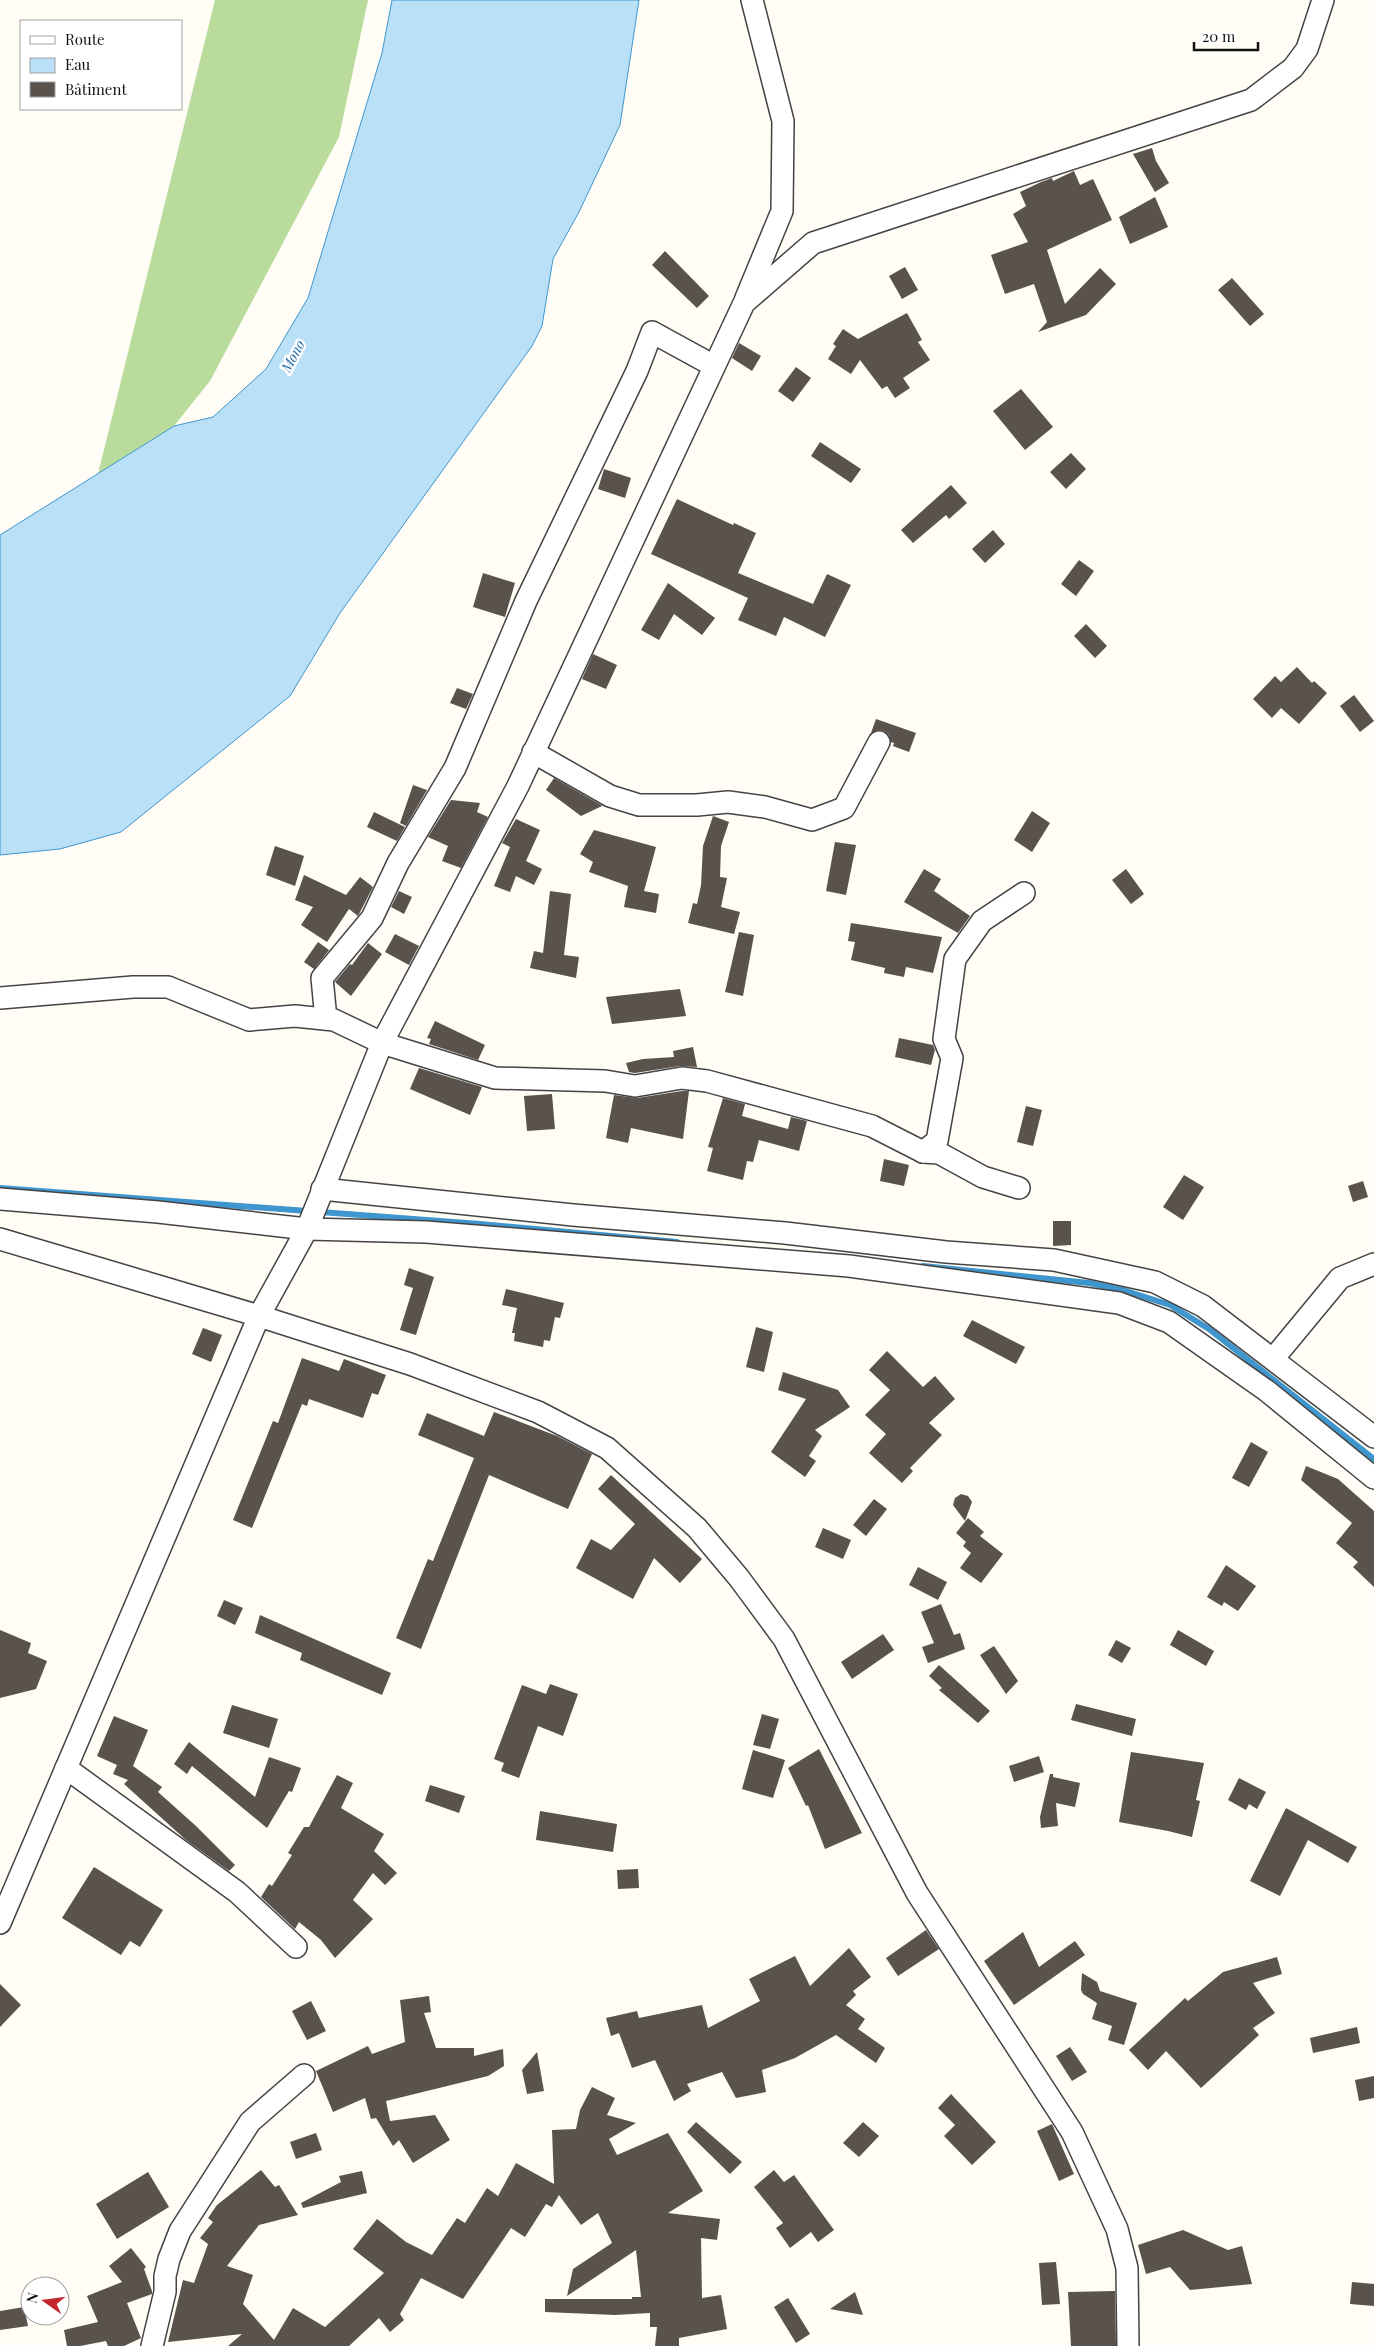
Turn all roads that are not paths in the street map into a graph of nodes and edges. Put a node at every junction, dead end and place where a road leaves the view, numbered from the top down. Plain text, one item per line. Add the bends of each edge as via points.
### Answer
1 (752, 0) edge
2 (1323, 0) edge
3 (744, 303) junction
4 (714, 366) junction
5 (879, 742) dead end
6 (533, 752) junction
7 (1024, 893) dead end
8 (0, 998) edge
9 (326, 1019) junction
10 (382, 1043) junction
11 (923, 1152) junction
12 (1019, 1188) dead end
13 (322, 1189) junction
14 (0, 1199) edge
15 (307, 1229) junction
16 (0, 1239) edge
17 (1374, 1264) edge
18 (259, 1316) junction
19 (1273, 1359) junction
20 (1374, 1437) edge
21 (1374, 1478) edge
22 (66, 1768) junction
23 (0, 1923) edge
24 (296, 1947) dead end
25 (304, 2075) dead end
26 (152, 2346) edge
27 (1128, 2346) edge

1 - 3 street via 783,121 782,211
2 - 3 street via 1302,56 1293,68 1251,100 813,243
3 - 4 street
4 - 6 street
4 - 9 street via 652,332 637,371 526,601 455,768 398,863 372,918 322,978
5 - 6 street via 844,808 812,820 765,807 728,802 639,805 610,796
6 - 10 street
7 - 11 street via 982,921 955,959 944,1039 952,1058 937,1141
8 - 9 street via 133,986 168,987 249,1020 295,1016
9 - 10 street
10 - 11 street via 495,1078 605,1080 635,1086 682,1078 707,1081 872,1126
10 - 13 street
11 - 12 street via 939,1153 983,1177
13 - 15 street
13 - 19 street via 1068,1263 1154,1282 1203,1306
14 - 15 street
15 - 18 street
15 - 21 street via 436,1233 849,1266 1119,1303 1169,1322 1267,1391
16 - 18 street
17 - 19 street via 1340,1278
18 - 22 street
18 - 27 street via 410,1364 538,1412 608,1448 697,1528 784,1639 917,1894 1072,2132 1117,2229 1127,2268
19 - 20 street
22 - 23 street
22 - 24 street via 237,1892
25 - 26 street via 250,2122 180,2232 169,2259

